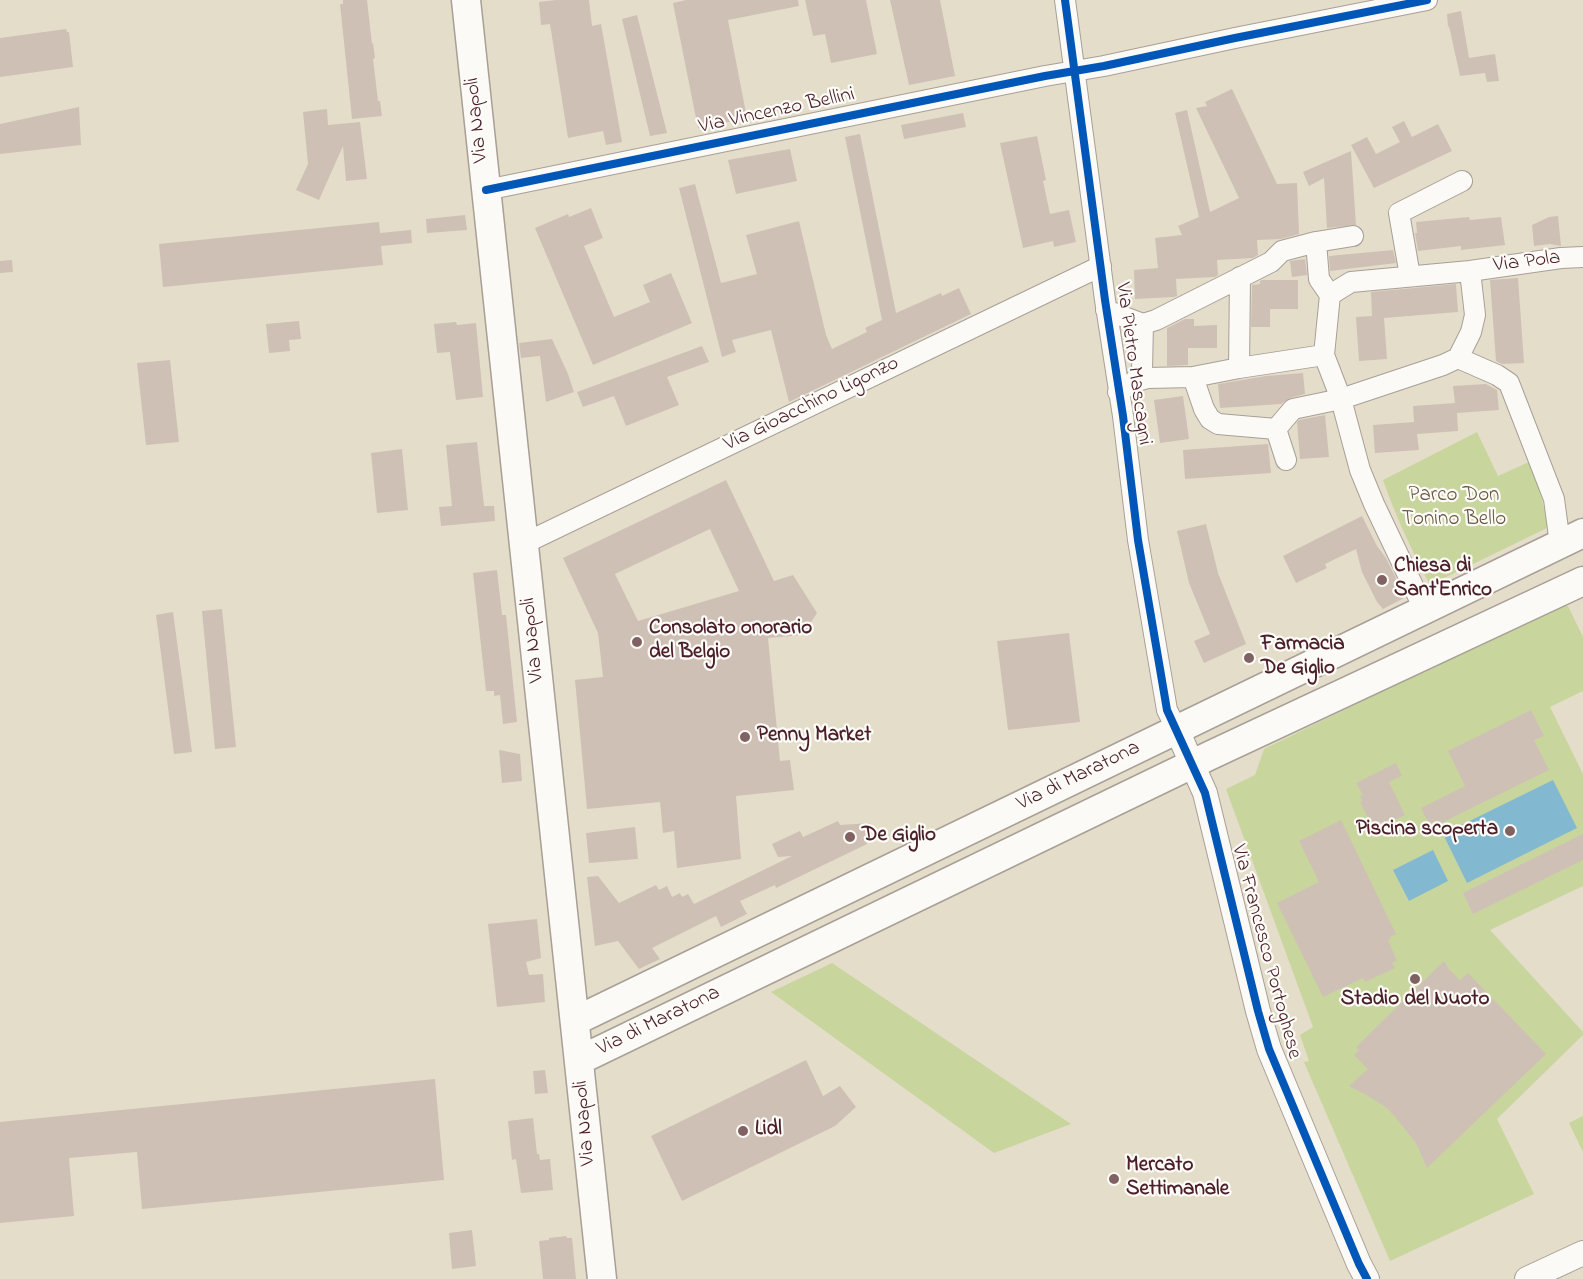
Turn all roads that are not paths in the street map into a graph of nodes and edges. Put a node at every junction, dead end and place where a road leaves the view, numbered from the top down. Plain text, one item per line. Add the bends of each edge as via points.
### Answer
1 (465, 0) edge
2 (1065, 0) edge
3 (1427, 0) edge
4 (1075, 70) junction
5 (1462, 181) dead end
6 (486, 190) junction
7 (1353, 236) dead end
8 (1316, 242) junction
9 (1583, 257) edge
10 (1101, 266) junction
11 (1470, 270) junction
12 (1410, 276) junction
13 (1240, 278) junction
14 (1330, 295) junction
15 (1106, 310) junction
16 (1143, 324) junction
17 (1324, 355) junction
18 (1458, 358) junction
19 (1239, 368) junction
20 (1193, 377) junction
21 (1126, 387) junction
22 (1341, 399) junction
23 (1276, 429) junction
24 (1286, 460) dead end
25 (1571, 539) edge
26 (523, 544) junction
27 (1581, 582) edge
28 (1425, 611) junction
29 (1177, 730) junction
30 (1192, 765) junction
31 (575, 1021) junction
32 (580, 1060) junction
33 (1583, 1253) edge
34 (602, 1279) edge
35 (1367, 1279) edge
36 (1527, 1279) edge

1 - 6 main road, Via Napoli
2 - 4 street, Via Pietro Mascagni
3 - 4 street, Via Vincenzo Bellini
4 - 6 street, Via Vincenzo Bellini
4 - 10 street, Via Pietro Mascagni
5 - 12 street via 1399,213
6 - 26 main road, Via Napoli
7 - 8 street
8 - 13 street via 1282,251 1271,262
8 - 14 street via 1319,279
9 - 11 street, Via Pola
10 - 15 street, Via Pietro Mascagni
10 - 26 street, Via Gioacchino Ligonzo
11 - 12 street, Via Pola
11 - 18 street via 1475,315
12 - 14 street, Via Pola via 1351,282
13 - 16 street
13 - 19 street
14 - 17 street
15 - 16 street
15 - 21 street, Via Pietro Mascagni
16 - 21 street via 1142,370
17 - 19 street
17 - 22 street
18 - 22 street
18 - 25 street via 1509,383
19 - 20 street
20 - 21 street via 1148,378
20 - 23 street via 1210,419 1218,424
21 - 29 street, Via Pietro Mascagni via 1138,540 1167,710
22 - 23 street via 1293,409
22 - 28 street via 1360,470
23 - 24 street
25 - 27 main road
25 - 28 main road, Via di Maratona
26 - 31 main road, Via Napoli
27 - 30 main road, Via di Maratona
28 - 29 main road, Via di Maratona
29 - 30 street, Via Francesco Portoghese
29 - 31 main road, Via di Maratona
30 - 32 main road, Via di Maratona
30 - 35 street, Via Francesco Portoghese via 1208,804 1269,1049
31 - 32 main road, Via Napoli
32 - 34 main road, Via Napoli
33 - 36 street

